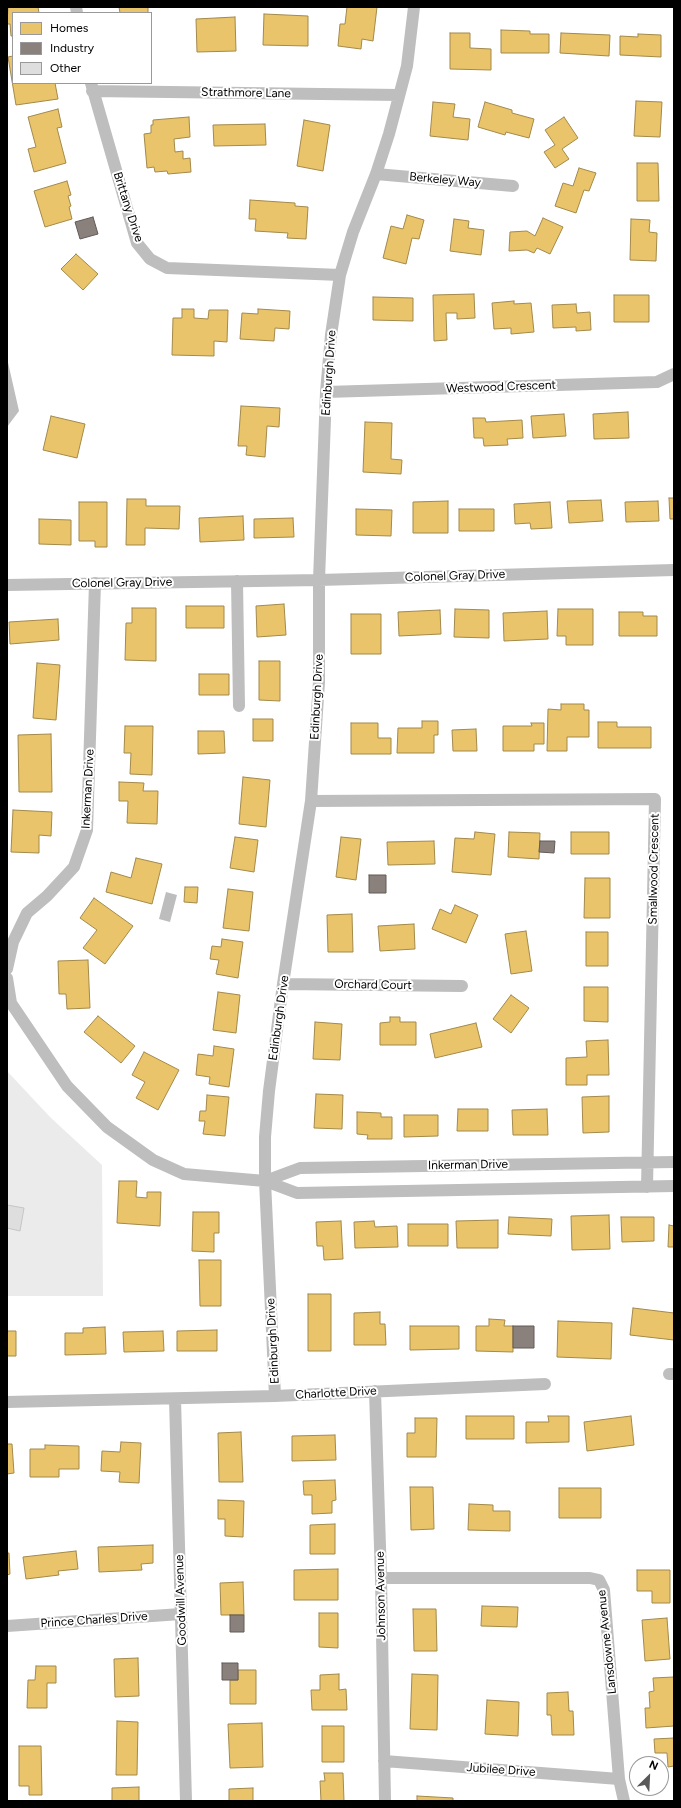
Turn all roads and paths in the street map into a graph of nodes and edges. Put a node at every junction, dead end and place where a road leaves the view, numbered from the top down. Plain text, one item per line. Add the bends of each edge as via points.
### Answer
1 (414, 7) edge
2 (91, 87) edge
3 (399, 95) junction
4 (376, 174) junction
5 (513, 186) dead end
6 (340, 275) junction
7 (674, 374) edge
8 (326, 392) junction
9 (674, 570) edge
10 (320, 580) junction
11 (237, 581) junction
12 (96, 583) junction
13 (8, 587) edge
14 (239, 706) dead end
15 (311, 801) junction
16 (7, 969) edge
17 (7, 978) edge
18 (283, 984) junction
19 (462, 986) dead end
20 (674, 1162) edge
21 (647, 1163) junction
22 (265, 1181) junction
23 (674, 1186) edge
24 (647, 1187) junction
25 (545, 1384) dead end
26 (375, 1391) junction
27 (275, 1396) junction
28 (175, 1399) junction
29 (7, 1402) edge
30 (381, 1578) junction
31 (181, 1614) junction
32 (7, 1626) edge
33 (384, 1761) junction
34 (619, 1779) junction
35 (186, 1801) edge
36 (385, 1801) edge
37 (624, 1801) edge

1 - 3 street, Edinburgh Drive via 406,66
2 - 3 street, Strathmore Lane
2 - 6 street, Brittany Drive via 137,243 150,260 167,268
3 - 4 street, Edinburgh Drive via 390,134
4 - 5 street, Berkeley Way
4 - 6 street, Edinburgh Drive
6 - 8 street, Edinburgh Drive
7 - 8 street, Westwood Crescent via 657,382
8 - 10 street, Edinburgh Drive
9 - 10 street, Colonel Gray Drive
10 - 11 street, Colonel Gray Drive
10 - 15 street, Edinburgh Drive via 319,682
11 - 12 street, Colonel Gray Drive
11 - 14 street
12 - 13 street, Colonel Gray Drive
12 - 16 street, Inkerman Drive via 88,830 74,867 27,913 13,942
15 - 18 street, Edinburgh Drive
15 - 21 street, Smallwood Crescent via 655,799
17 - 22 street, Inkerman Drive via 11,1003 34,1038 67,1086 108,1127 153,1160 184,1174
18 - 19 street, Orchard Court
18 - 22 street, Edinburgh Drive via 269,1091
20 - 21 street, Inkerman Drive
21 - 22 street, Inkerman Drive via 300,1168
21 - 24 street, Smallwood Crescent
22 - 24 street, Inkerman Drive via 297,1193
22 - 27 street, Edinburgh Drive
23 - 24 street, Inkerman Drive
25 - 26 street, Charlotte Drive
26 - 27 street, Charlotte Drive
26 - 30 street, Johnson Avenue
27 - 28 street, Charlotte Drive
28 - 29 street, Charlotte Drive
28 - 31 street, Goodwill Avenue
30 - 33 street, Johnson Avenue
30 - 34 street, Lansdowne Avenue via 599,1580 604,1590
31 - 32 street, Prince Charles Drive
31 - 35 street, Goodwill Avenue
33 - 34 street, Jubilee Drive
33 - 36 street, Johnson Avenue
34 - 37 street, Lansdowne Avenue

